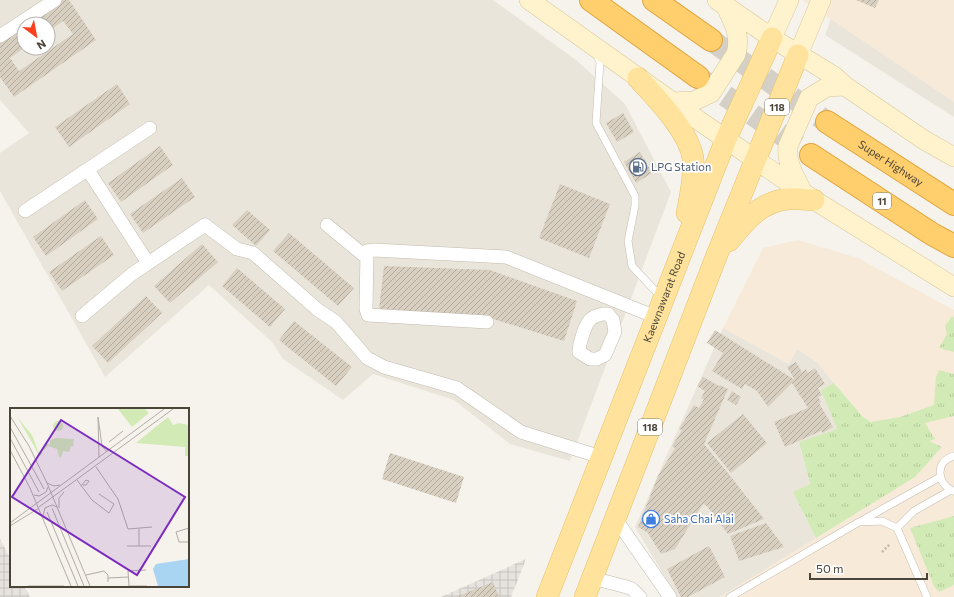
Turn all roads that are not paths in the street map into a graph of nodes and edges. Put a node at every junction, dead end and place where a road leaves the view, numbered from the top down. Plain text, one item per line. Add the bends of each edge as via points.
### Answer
1 (55, 0) edge
2 (529, 0) edge
3 (591, 0) edge
4 (654, 0) edge
5 (790, 0) edge
6 (821, 0) edge
7 (722, 4) edge
8 (0, 36) edge
9 (772, 38) junction
10 (711, 40) tunnel mouth
11 (592, 45) junction
12 (798, 55) junction
13 (698, 77) tunnel mouth
14 (638, 78) junction
15 (845, 86) junction
16 (672, 102) junction
17 (827, 122) tunnel mouth
18 (150, 128) dead end
19 (726, 139) junction
20 (811, 154) tunnel mouth
21 (954, 157) edge
22 (755, 159) junction
23 (88, 170) junction
24 (808, 195) junction
25 (954, 204) edge
26 (25, 211) dead end
27 (327, 225) dead end
28 (954, 246) edge
29 (682, 249) junction
30 (366, 257) junction
31 (716, 257) junction
32 (148, 262) junction
33 (954, 287) edge
34 (613, 300) junction
35 (660, 308) junction
36 (608, 314) dead end
37 (82, 316) dead end
38 (487, 322) dead end
39 (954, 456) edge
40 (601, 457) junction
41 (940, 477) junction
42 (952, 491) edge
43 (615, 518) junction
44 (859, 522) junction
45 (897, 528) junction
46 (588, 588) edge
47 (547, 597) edge
48 (640, 597) edge
49 (670, 597) edge
50 (730, 597) edge
51 (927, 597) edge

1 - 8 street
2 - 11 main road
3 - 13 highway
4 - 10 highway
5 - 9 main road, Kaewnawarat Road
6 - 12 main road
7 - 9 main road
7 - 16 main road via 736,27 736,54 712,93 694,101
9 - 12 main road
9 - 19 main road, Kaewnawarat Road
11 - 14 main road
11 - 35 lane via 600,62 596,123 635,196 628,241 632,266
12 - 15 main road via 834,76
12 - 22 main road, 118
14 - 16 main road
14 - 29 main road via 671,115 686,139 693,158 693,176
15 - 21 main road via 918,136
15 - 24 main road via 827,87 809,98 788,146 789,164
16 - 19 main road
17 - 25 highway, Super Highway
18 - 23 street
19 - 22 main road
19 - 29 main road, Kaewnawarat Road
20 - 28 highway, 11
22 - 24 main road
22 - 31 main road, 118
23 - 26 street
23 - 32 street
24 - 31 main road via 780,200 755,212
24 - 33 main road
27 - 30 street
29 - 35 main road, Kaewnawarat Road
30 - 34 street via 367,251 372,250 506,257
30 - 38 street via 368,315
31 - 43 main road, 118
32 - 37 street
32 - 40 street via 205,225 237,249 253,253 318,310 336,322 367,358 384,367 457,388 521,432
34 - 35 street
34 - 36 street
35 - 40 main road, Kaewnawarat Road
39 - 41 lane via 943,463
40 - 47 main road, Kaewnawarat Road
41 - 42 lane
41 - 44 lane
42 - 45 lane via 914,511
43 - 46 main road, 118
43 - 49 street
44 - 45 lane via 882,521
44 - 50 lane
45 - 51 lane
46 - 48 street via 627,587

